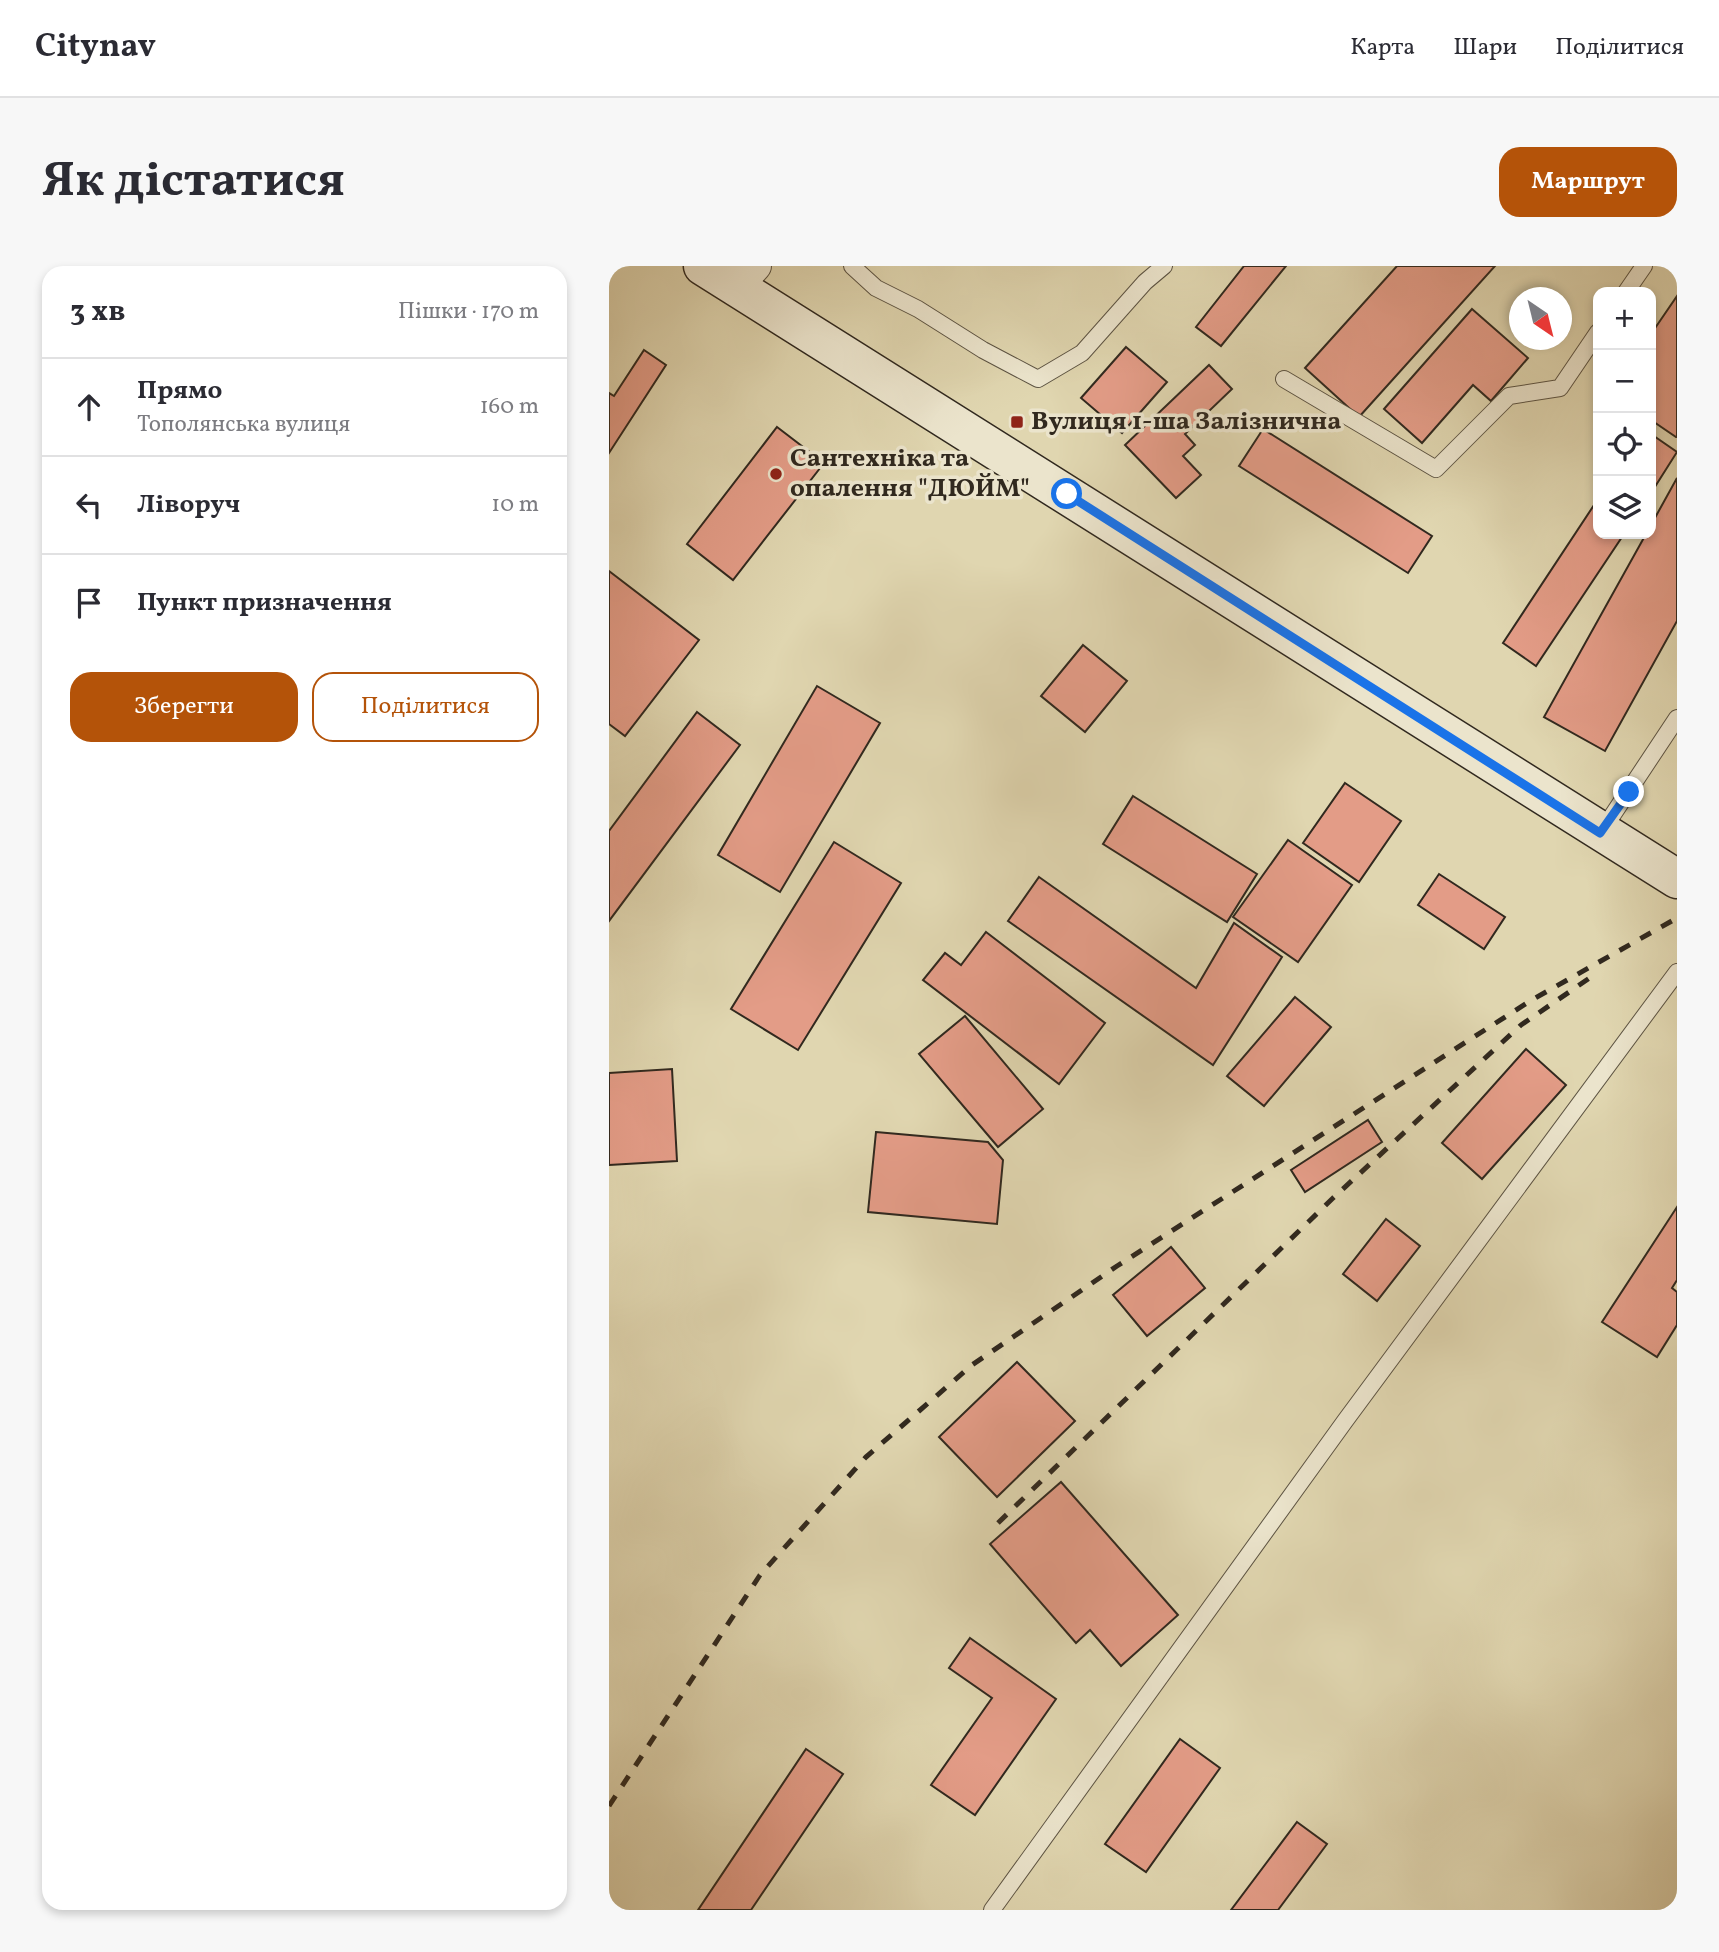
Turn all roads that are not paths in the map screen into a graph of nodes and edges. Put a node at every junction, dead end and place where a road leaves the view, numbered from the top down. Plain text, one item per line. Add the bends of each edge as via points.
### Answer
1 (703, 266) edge
2 (852, 266) edge
3 (1164, 266) edge
4 (1644, 266) edge
5 (747, 276) edge
6 (1629, 287) edge
7 (1593, 339) edge
8 (1285, 379) dead end
9 (1677, 718) edge
10 (1600, 833) junction
11 (1677, 879) edge
12 (1677, 972) edge
13 (992, 1910) edge

1 - 5 street
2 - 3 lane via 876,288 1038,379 1082,353
4 - 6 lane
5 - 10 street
7 - 8 lane via 1560,388 1509,396 1436,469
9 - 10 lane
10 - 11 street
12 - 13 lane

